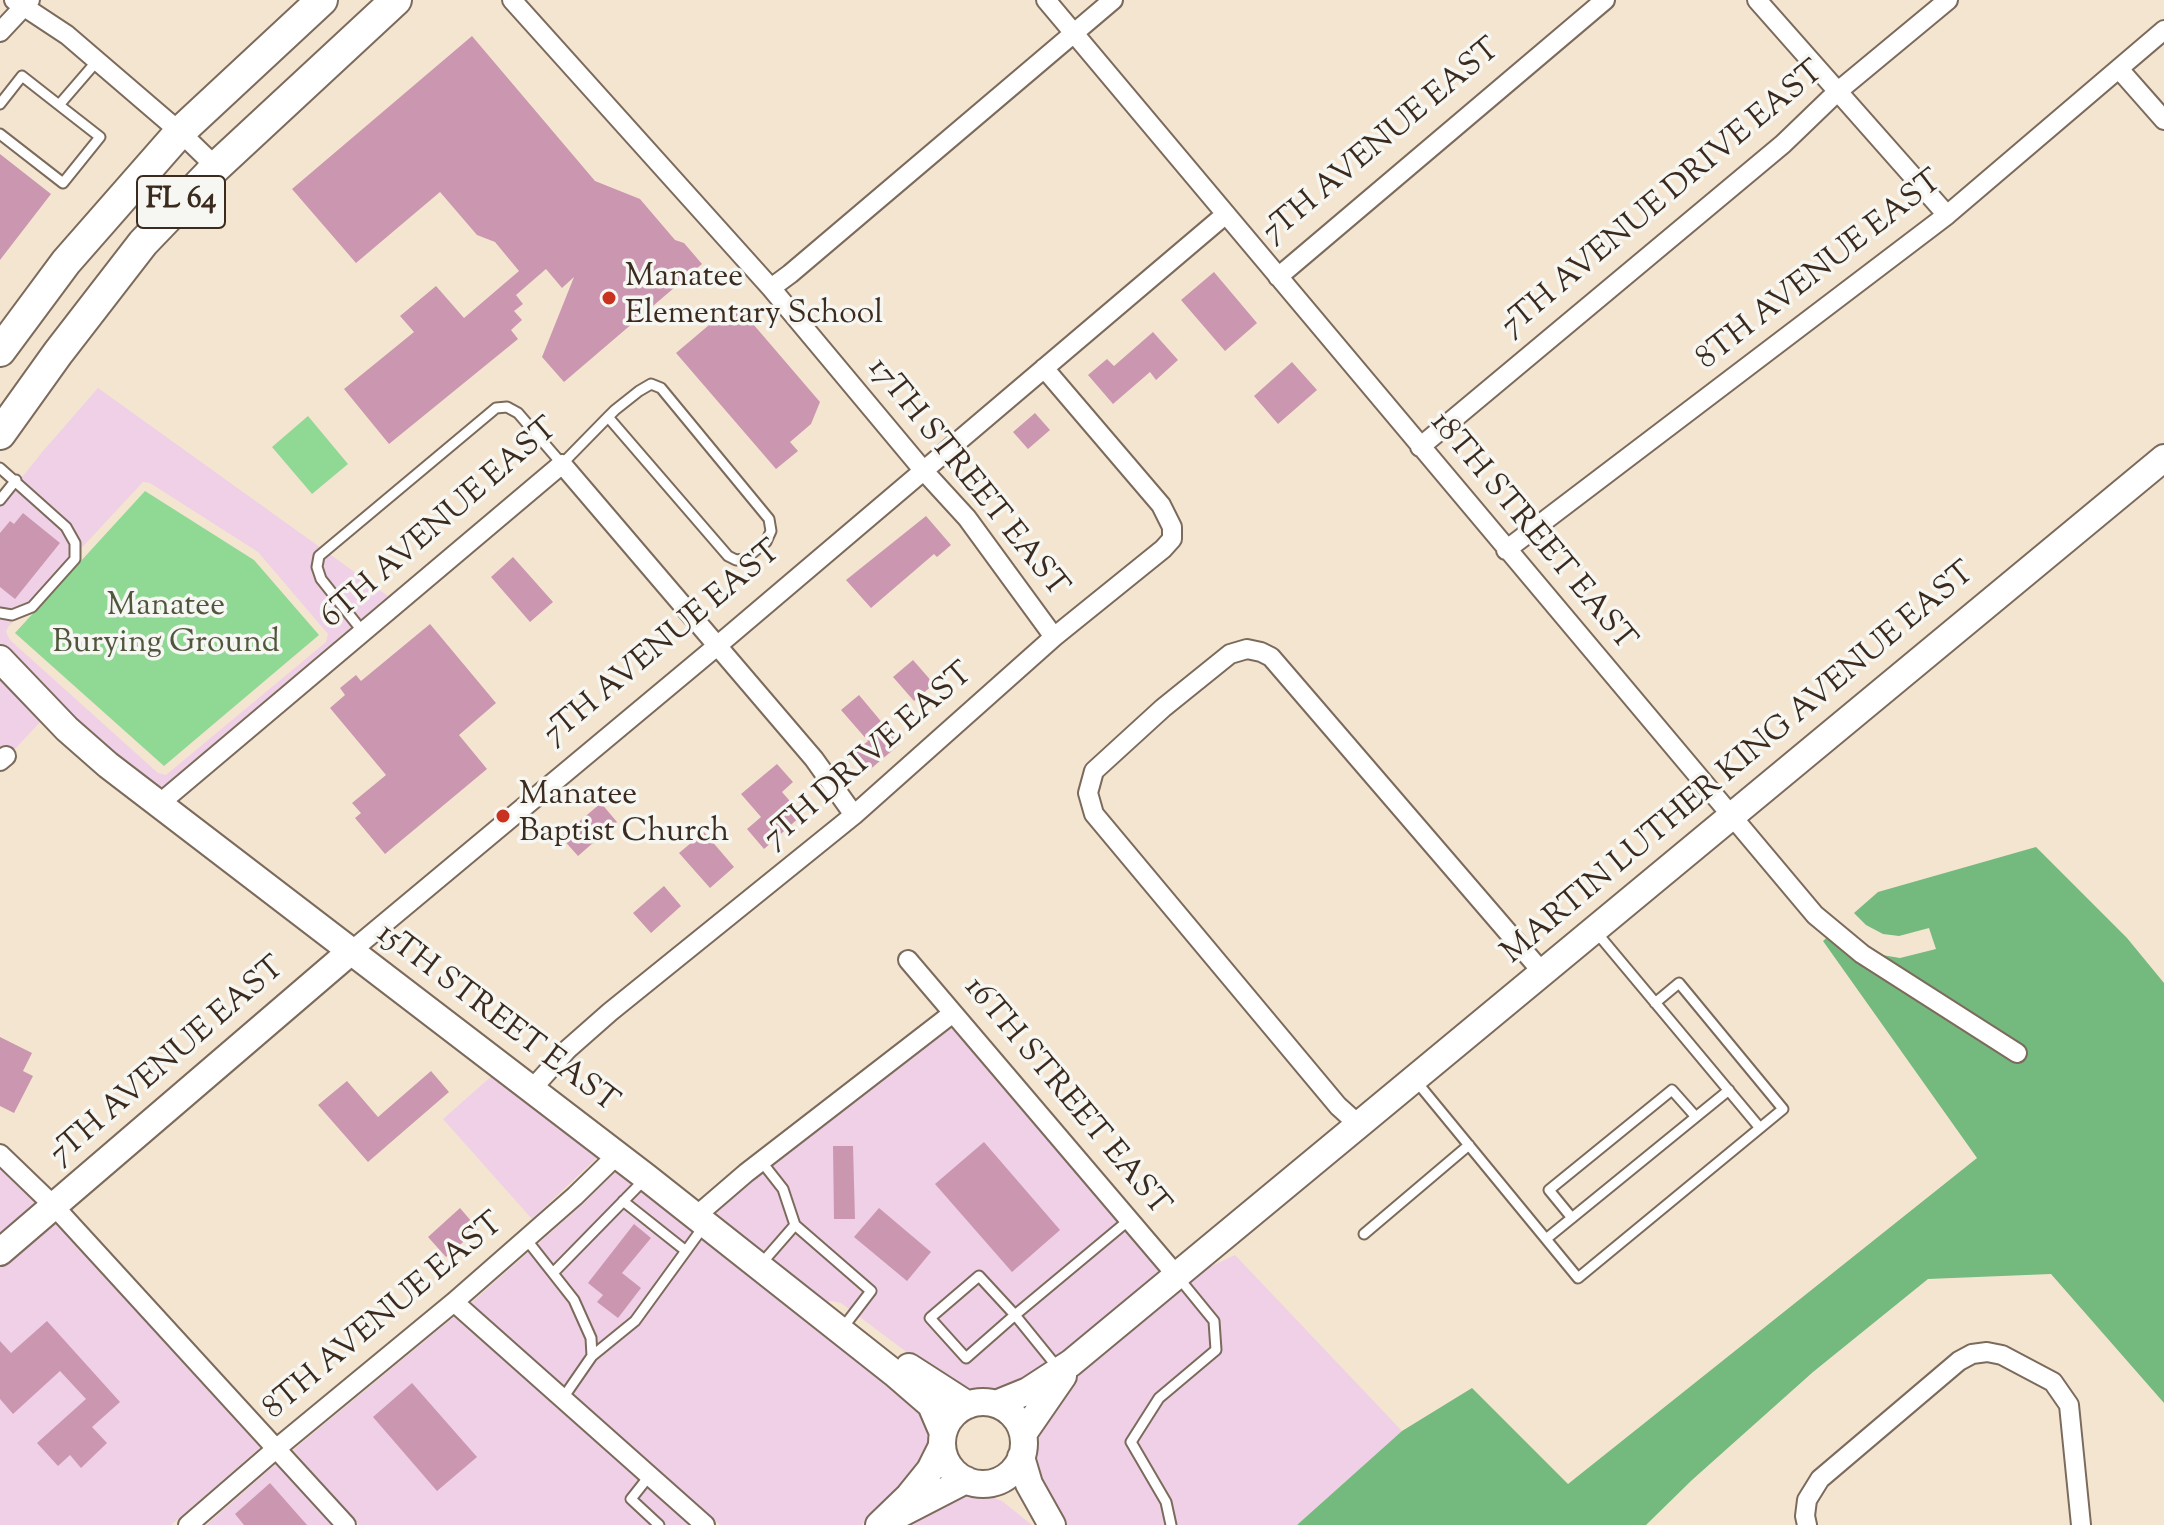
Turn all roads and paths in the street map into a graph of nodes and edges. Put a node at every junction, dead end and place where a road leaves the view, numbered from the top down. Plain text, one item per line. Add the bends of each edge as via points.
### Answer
1 (322, 0) edge
2 (396, 0) edge
3 (512, 0) edge
4 (1046, 0) edge
5 (1113, 0) edge
6 (1605, 0) edge
7 (1757, 0) edge
8 (1948, 0) edge
9 (22, 2) edge
10 (2164, 30) edge
11 (0, 32) edge
12 (1074, 33) junction
13 (97, 61) junction
14 (2119, 69) junction
15 (1837, 92) junction
16 (0, 104) edge
17 (59, 105) junction
18 (2164, 120) edge
19 (180, 132) junction
20 (0, 134) edge
21 (216, 167) junction
22 (1226, 214) junction
23 (1947, 215) junction
24 (1278, 277) junction
25 (771, 288) junction
26 (0, 351) edge
27 (1044, 368) junction
28 (608, 417) junction
29 (0, 434) edge
30 (1420, 447) junction
31 (562, 464) junction
32 (2161, 467) edge
33 (0, 468) edge
34 (923, 470) junction
35 (16, 480) junction
36 (0, 500) edge
37 (1506, 550) junction
38 (0, 613) edge
39 (363, 632) junction
40 (1054, 637) junction
41 (717, 646) junction
42 (0, 659) edge
43 (159, 804) junction
44 (854, 815) junction
45 (1732, 817) junction
46 (1595, 930) junction
47 (350, 952) junction
48 (908, 960) dead end
49 (1543, 973) junction
50 (1655, 1003) junction
51 (953, 1013) junction
52 (2017, 1053) dead end
53 (1414, 1079) junction
54 (531, 1090) junction
55 (1729, 1090) junction
56 (1696, 1117) junction
57 (1359, 1125) junction
58 (1760, 1128) junction
59 (1469, 1145) junction
60 (0, 1154) edge
61 (617, 1155) junction
62 (761, 1161) junction
63 (646, 1177) junction
64 (623, 1201) junction
65 (54, 1206) junction
66 (1572, 1218) junction
67 (701, 1220) junction
68 (1129, 1220) junction
69 (795, 1225) junction
70 (1364, 1234) dead end
71 (526, 1239) junction
72 (1546, 1239) junction
73 (686, 1251) junction
74 (0, 1252) edge
75 (759, 1266) junction
76 (553, 1273) junction
77 (1177, 1276) junction
78 (454, 1302) junction
79 (820, 1314) junction
80 (1015, 1315) junction
81 (848, 1321) junction
82 (592, 1356) junction
83 (1066, 1367) junction
84 (563, 1398) junction
85 (996, 1404) junction
86 (968, 1405) junction
87 (942, 1439) junction
88 (1022, 1446) junction
89 (277, 1448) junction
90 (650, 1475) junction
91 (976, 1482) junction
92 (188, 1525) edge
93 (346, 1525) edge
94 (659, 1525) edge
95 (705, 1525) edge
96 (879, 1525) edge
97 (1049, 1525) edge
98 (1171, 1525) edge
99 (1807, 1525) edge
100 (2081, 1525) edge

1 - 19 main road, FL 64
2 - 21 main road, FL 64
3 - 25 street, 17TH STREET EAST
4 - 12 street, 18TH STREET EAST
5 - 12 street
6 - 24 street, 7TH AVENUE EAST
7 - 15 street
8 - 15 street, 7TH AVENUE DRIVE EAST
9 - 11 street
9 - 13 street
10 - 14 street, 8TH AVENUE EAST
12 - 22 street, 18TH STREET EAST
12 - 25 street
13 - 17 lane
13 - 19 street
14 - 18 street
14 - 23 street, 8TH AVENUE EAST
15 - 23 street
15 - 30 street, 7TH AVENUE DRIVE EAST via 1783,144
16 - 17 lane via 22,76
17 - 20 lane via 100,137 63,183
19 - 21 street
19 - 26 main road, FL 64 via 66,262
21 - 29 main road, FL 64 via 117,275
22 - 24 street, 18TH STREET EAST
22 - 27 street, 7TH AVENUE EAST
23 - 37 street, 8TH AVENUE EAST
24 - 30 street, 18TH STREET EAST
25 - 34 street, 17TH STREET EAST
27 - 34 street, 7TH AVENUE EAST
27 - 40 street, 7TH DRIVE EAST via 1161,505 1173,533 1163,549
28 - 28 lane, 6TH AVENUE EAST via 651,384 661,388 769,519 766,542 745,559 728,556
28 - 31 lane, 6TH AVENUE EAST
30 - 37 street, 18TH STREET EAST
31 - 39 street, 6TH AVENUE EAST
31 - 39 lane via 518,413 496,408 319,556 321,579
31 - 41 street
32 - 45 street, MARTIN LUTHER KING AVENUE EAST
33 - 35 lane
34 - 40 street, 17TH STREET EAST via 967,518
34 - 41 street, 7TH AVENUE EAST
35 - 36 lane
35 - 38 lane via 66,527 75,543 75,559 32,607 12,615
37 - 45 street, 18TH STREET EAST
39 - 43 street, 6TH AVENUE EAST
40 - 44 street, 7TH DRIVE EAST
41 - 44 street via 814,759
41 - 47 street, 7TH AVENUE EAST
42 - 43 street, 15TH STREET EAST via 83,744
43 - 47 street, 15TH STREET EAST
44 - 54 street, 7TH DRIVE EAST via 610,1012
45 - 46 street, MARTIN LUTHER KING AVENUE EAST
45 - 52 street, 18TH STREET EAST via 1815,915 1862,954
46 - 49 street, MARTIN LUTHER KING AVENUE EAST
46 - 50 lane
47 - 54 street, 15TH STREET EAST
47 - 65 street, 7TH AVENUE EAST
48 - 51 street, 16TH STREET EAST
49 - 53 street, MARTIN LUTHER KING AVENUE EAST
49 - 57 street via 1271,657 1247,649 1230,654 1163,708 1090,777 1088,801 1094,814
50 - 55 lane
50 - 58 lane via 1679,983 1783,1109
51 - 62 street
51 - 68 street, 16TH STREET EAST
53 - 57 street, MARTIN LUTHER KING AVENUE EAST
53 - 59 lane
54 - 61 street, 15TH STREET EAST
55 - 56 lane
55 - 58 lane
56 - 66 lane
56 - 66 lane via 1672,1090 1549,1190
57 - 77 street, MARTIN LUTHER KING AVENUE EAST
58 - 72 lane via 1578,1278
59 - 70 lane
59 - 72 lane
60 - 65 street
61 - 63 street, 15TH STREET EAST
61 - 71 street, 8TH AVENUE EAST
62 - 67 street
62 - 69 lane via 783,1189
63 - 64 lane
63 - 67 street, 15TH STREET EAST
64 - 73 lane
64 - 76 lane
65 - 74 street, 7TH AVENUE EAST
65 - 89 street
66 - 72 lane
67 - 73 lane
67 - 75 street, 15TH STREET EAST
68 - 77 street, 16TH STREET EAST
68 - 80 lane
69 - 75 lane
69 - 81 lane via 871,1291
71 - 76 lane
71 - 78 street, 8TH AVENUE EAST
73 - 82 lane via 635,1321
75 - 79 street, 15TH STREET EAST
76 - 82 lane via 574,1300 591,1338
77 - 83 street, MARTIN LUTHER KING AVENUE EAST
77 - 98 lane via 1214,1321 1216,1350 1159,1398 1131,1442 1166,1502
78 - 84 street
78 - 89 street, 8TH AVENUE EAST
79 - 81 street, 15TH STREET EAST via 835,1312
79 - 87 street via 931,1405
80 - 80 lane via 979,1276 930,1318 966,1358
80 - 83 lane
81 - 86 street, 15TH STREET EAST
82 - 84 lane
83 - 85 street via 1016,1398
83 - 88 street
84 - 90 street
85 - 86 street
85 - 88 street via 1012,1414
86 - 87 street via 952,1416
87 - 91 street via 949,1466
87 - 96 street via 930,1470
88 - 91 street via 1007,1475
88 - 97 street via 1029,1484
89 - 92 street, 8TH AVENUE EAST
89 - 93 street
90 - 94 lane via 631,1499
90 - 95 street
91 - 96 street
91 - 97 street via 1006,1491
99 - 100 street via 1807,1500 1820,1479 1959,1361 1987,1352 2053,1382 2069,1405

